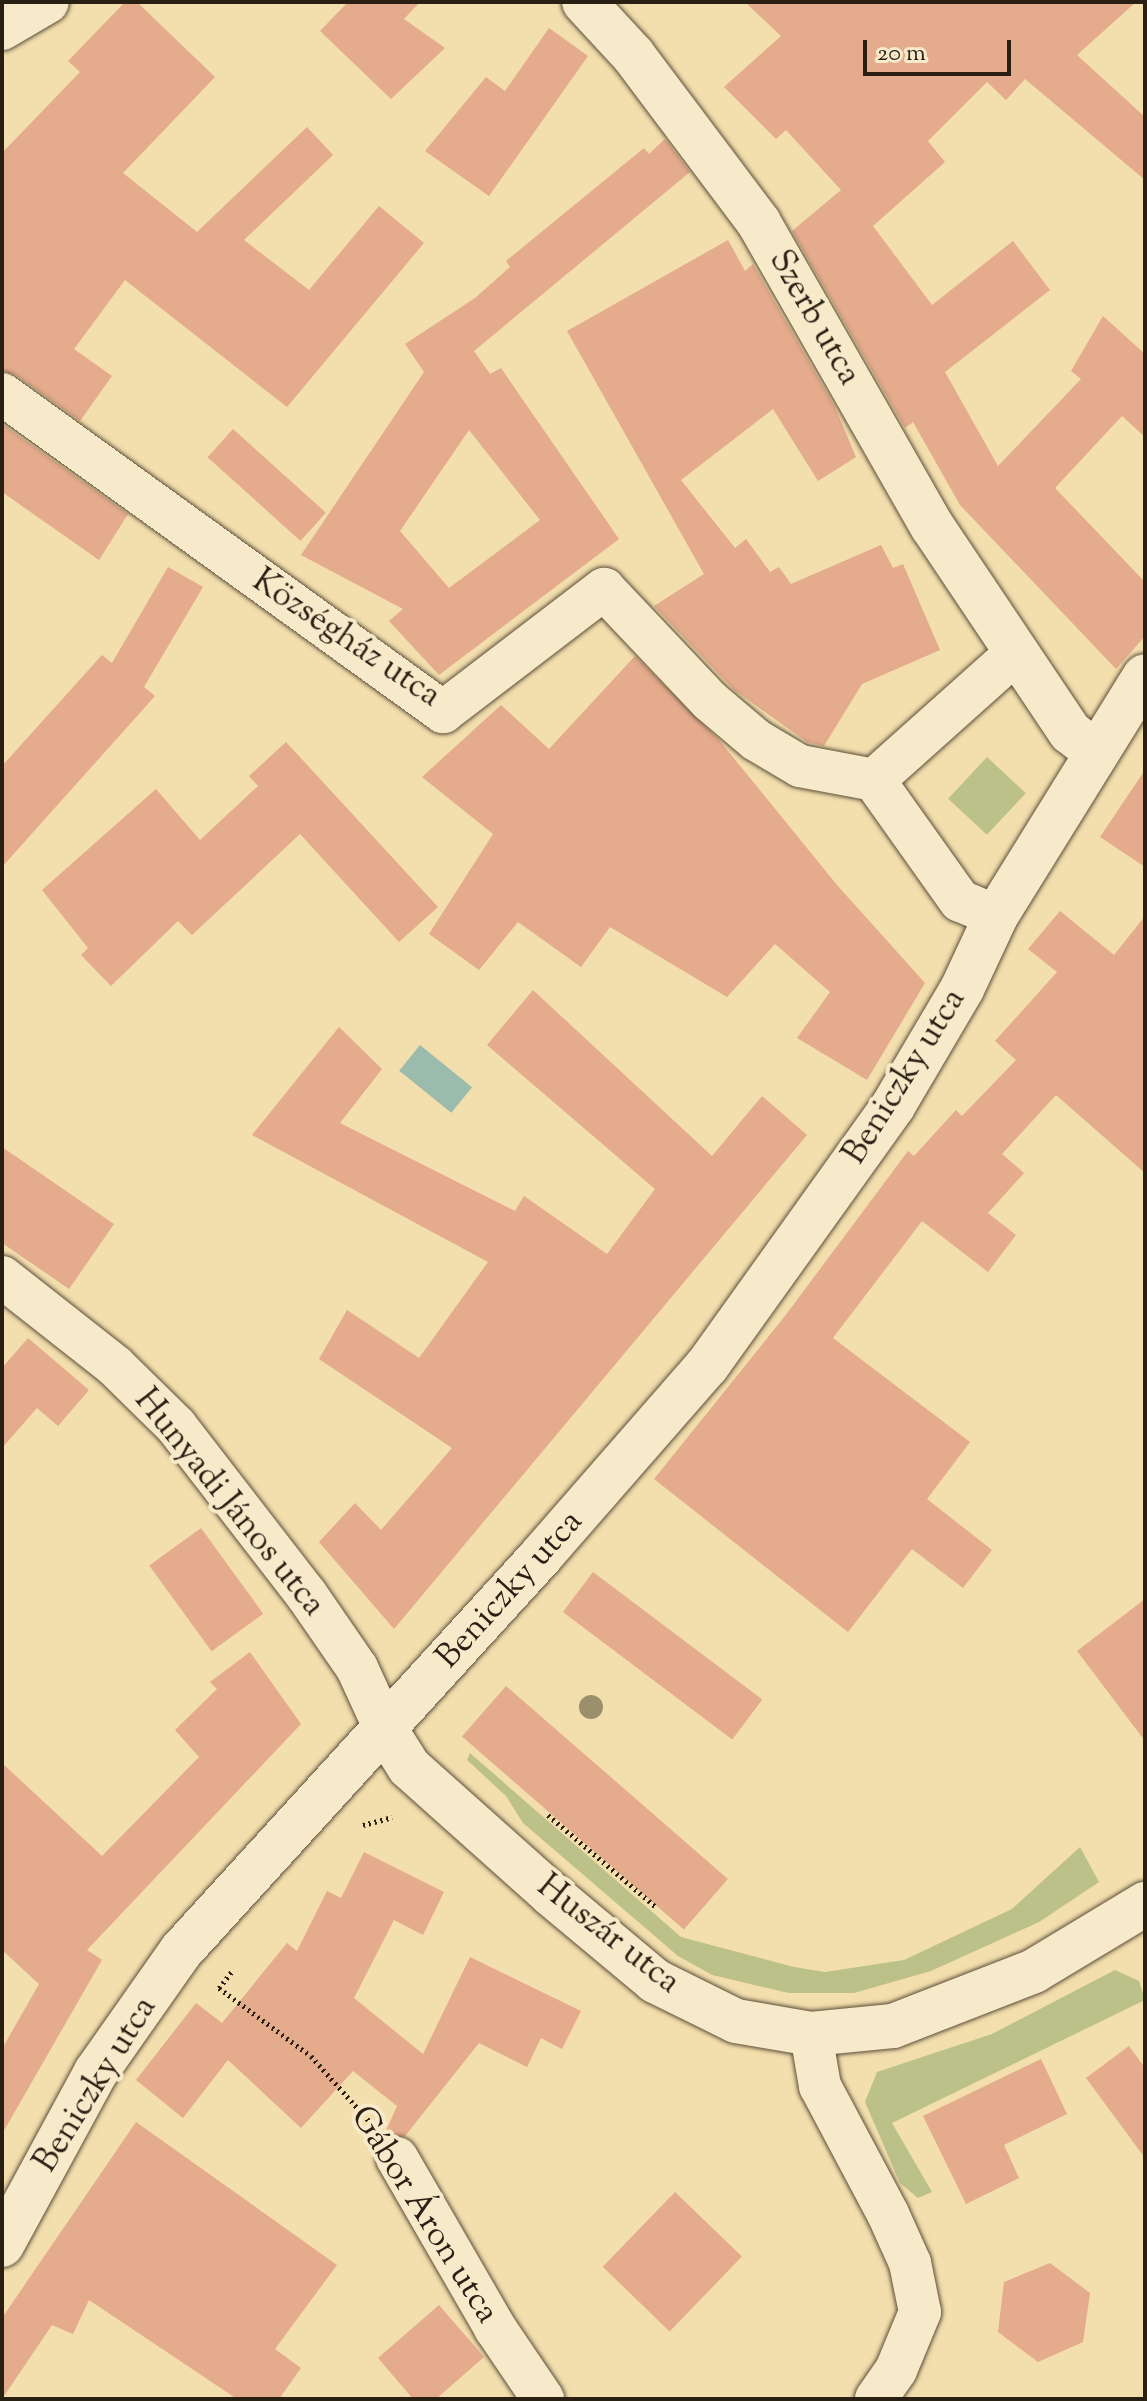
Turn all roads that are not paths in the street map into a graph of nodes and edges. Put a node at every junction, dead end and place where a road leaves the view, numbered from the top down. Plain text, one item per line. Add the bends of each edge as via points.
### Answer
1 (48, 2) edge
2 (584, 2) edge
3 (3, 27) edge
4 (2, 394) edge
5 (1016, 653) junction
6 (1145, 676) edge
7 (1097, 753) junction
8 (874, 780) junction
9 (996, 916) junction
10 (2, 1277) edge
11 (385, 1729) junction
12 (1145, 1904) edge
13 (811, 2034) junction
14 (397, 2158) road end
15 (2, 2245) edge
16 (543, 2399) edge
17 (876, 2399) edge

1 - 3 street
2 - 5 main road, Szerb utca via 633,55 759,223 932,526
4 - 8 street, Községház utca via 443,712 604,589 710,701 756,740 800,766
5 - 7 main road, Szerb utca via 1070,732
5 - 8 street
6 - 7 main road, Beniczky utca
7 - 9 main road, Beniczky utca
8 - 9 street via 960,901
9 - 11 main road, Beniczky utca via 962,989 893,1106 707,1366
10 - 11 street, Hunyadi János utca via 115,1366 176,1426 306,1594 357,1668
11 - 13 main road, Huszár utca via 426,1784 655,1981 736,2021
11 - 15 main road, Beniczky utca via 181,1951 96,2072
12 - 13 main road, Huszár utca via 1034,1971 965,2002 893,2026
13 - 17 street via 820,2086 910,2263 920,2312 896,2370
14 - 16 street, Gábor Áron utca via 495,2328

